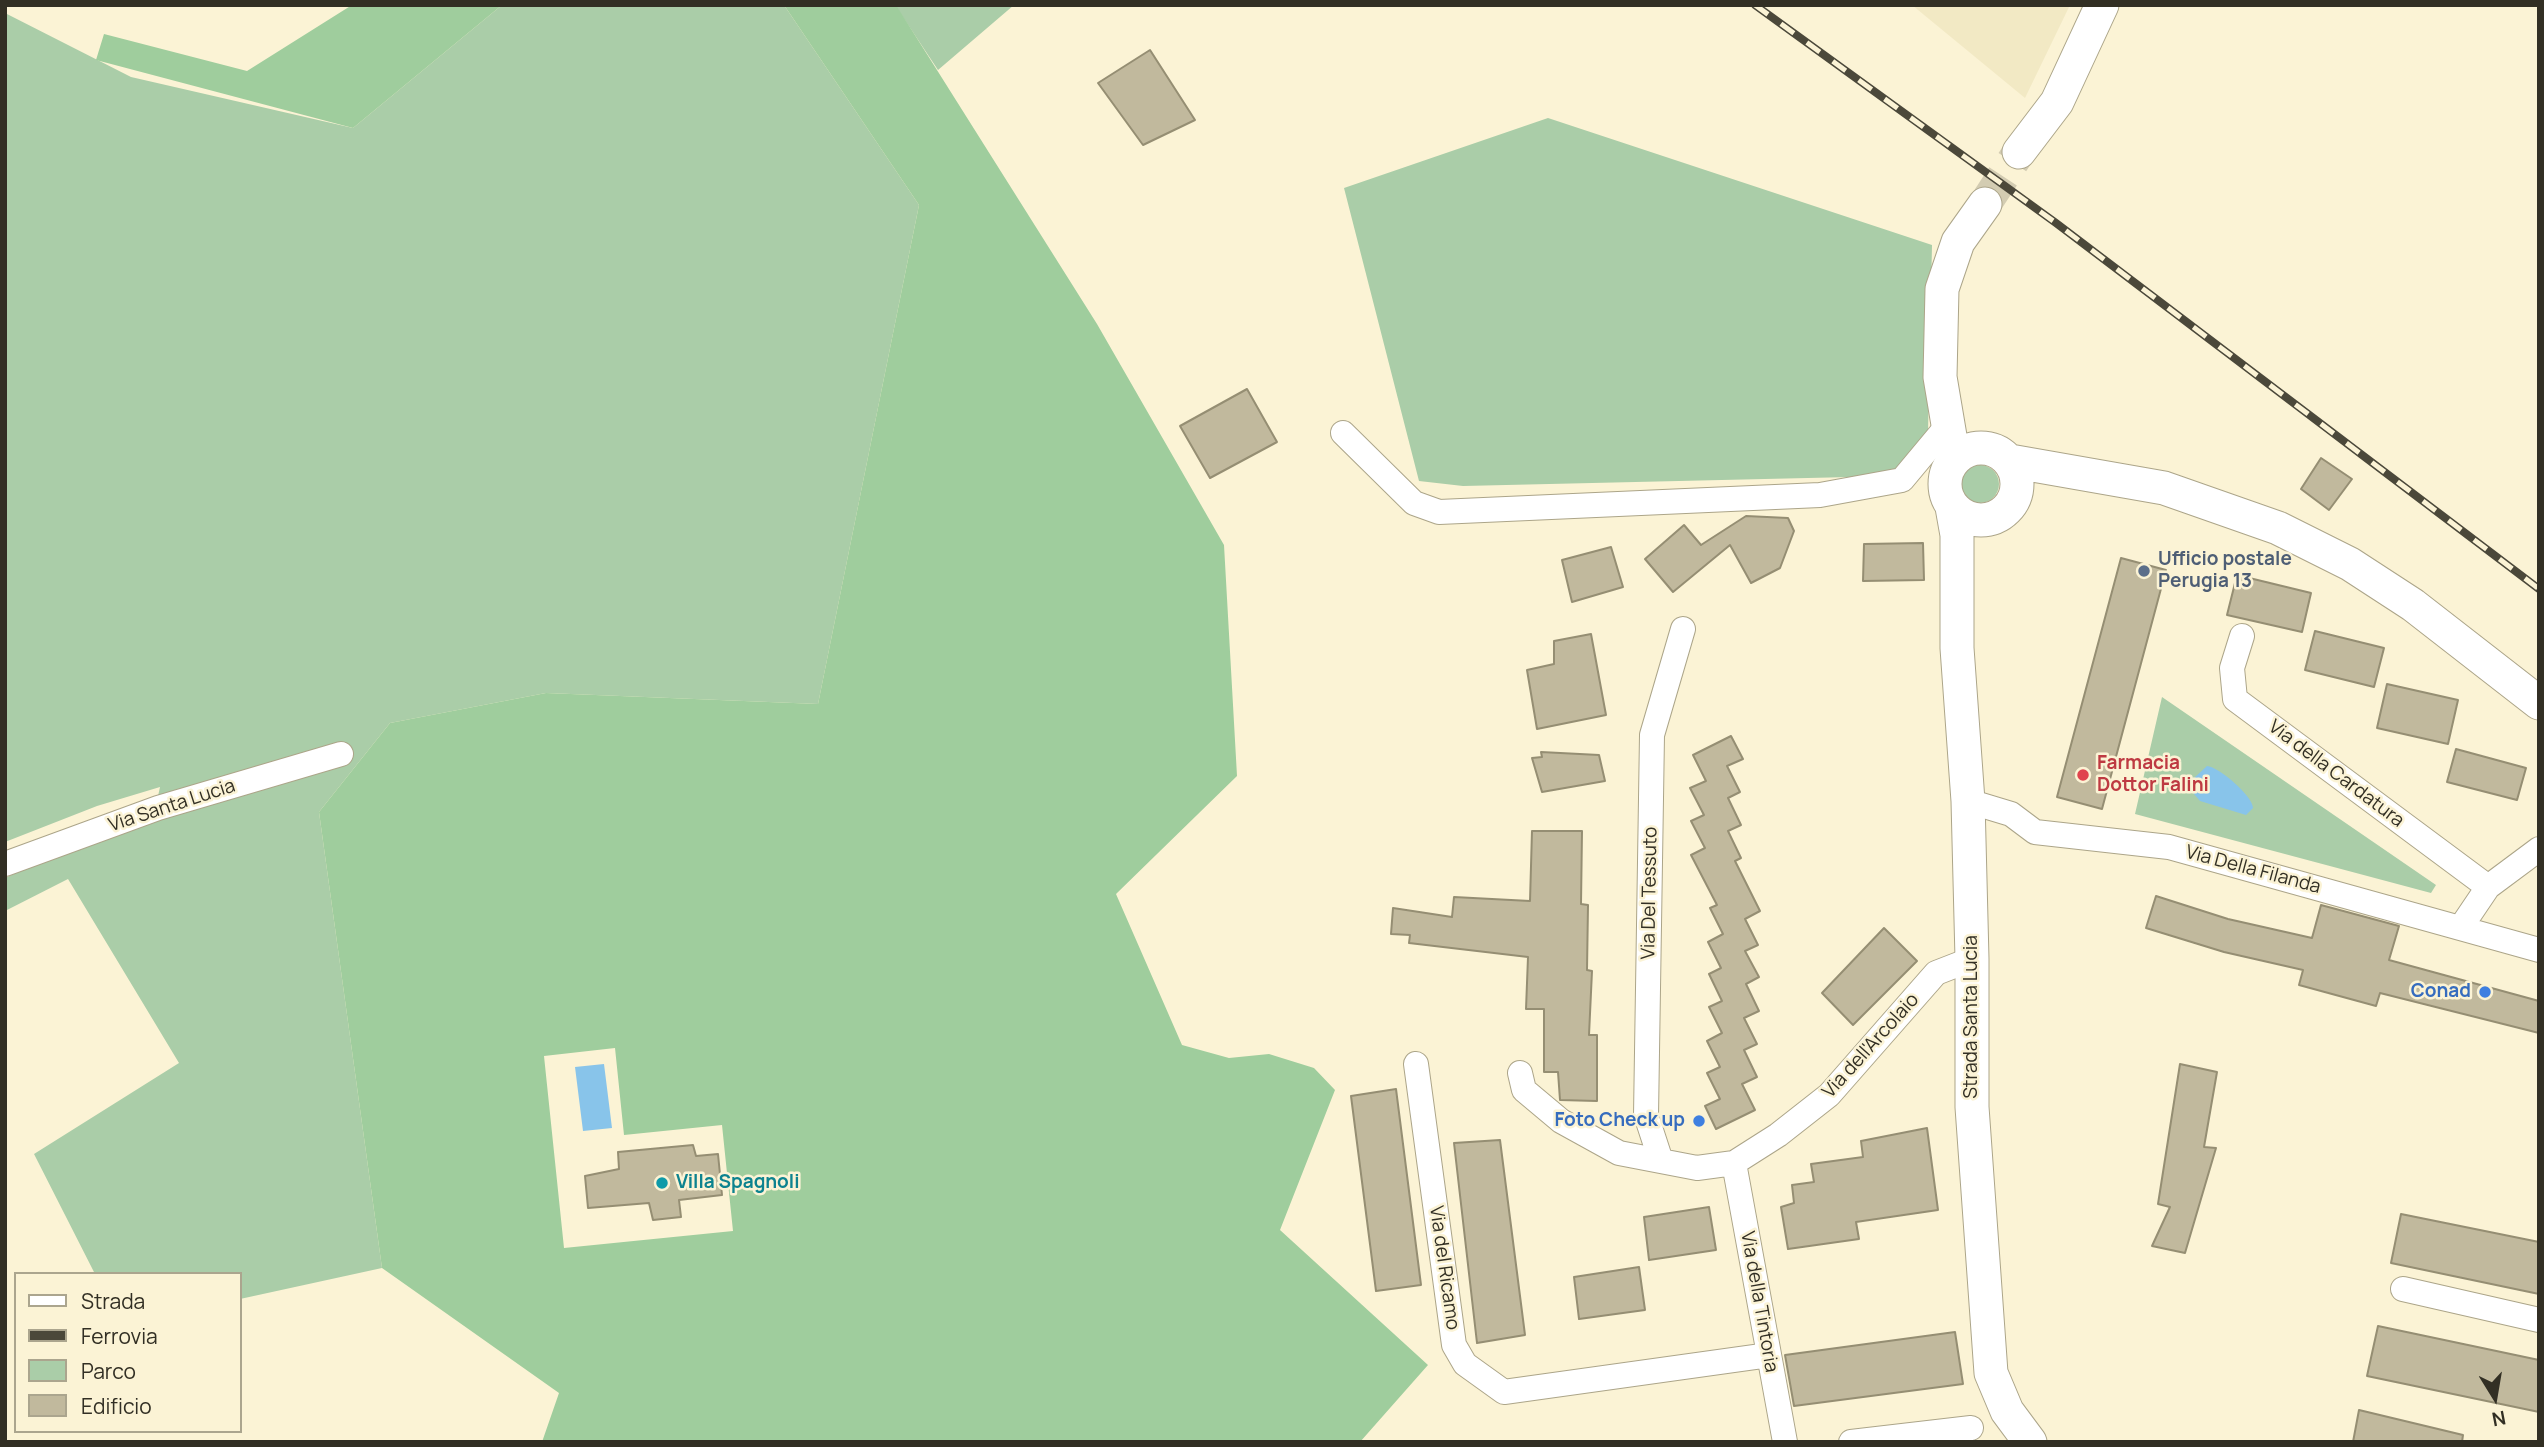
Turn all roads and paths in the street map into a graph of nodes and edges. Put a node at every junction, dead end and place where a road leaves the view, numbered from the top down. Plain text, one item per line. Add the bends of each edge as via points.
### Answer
1 (2102, 5) edge
2 (2019, 152) tunnel mouth
3 (1985, 204) tunnel mouth
4 (1947, 426) junction
5 (1343, 433) dead end
6 (1954, 460) junction
7 (2010, 461) junction
8 (2066, 473) junction
9 (2017, 493) junction
10 (1952, 507) junction
11 (1990, 519) junction
12 (1955, 581) junction
13 (1683, 629) dead end
14 (2242, 636) dead end
15 (2539, 703) edge
16 (341, 754) dead end
17 (1968, 801) junction
18 (2539, 849) edge
19 (5, 864) edge
20 (2488, 887) junction
21 (2461, 928) junction
22 (2539, 950) edge
23 (1972, 959) junction
24 (1416, 1064) dead end
25 (1520, 1073) dead end
26 (1660, 1158) junction
27 (1734, 1163) junction
28 (2403, 1289) dead end
29 (2539, 1320) edge
30 (1769, 1355) junction
31 (1971, 1428) dead end
32 (1785, 1442) edge
33 (1851, 1442) edge
34 (2030, 1442) edge

1 - 2 street via 2057,102
3 - 4 street via 1958,242 1941,289 1940,377
4 - 5 street via 1902,480 1820,495 1439,512 1414,503
4 - 6 street
6 - 7 street via 1982,447
6 - 10 street via 1945,478
7 - 8 street
7 - 9 street
8 - 9 street via 2037,480
8 - 15 street via 2103,475 2164,488 2278,528 2350,564 2413,606
9 - 11 street via 2007,510
10 - 11 street via 1969,518
10 - 12 street, Strada Santa Lucia via 1957,534
11 - 12 street, Strada Santa Lucia via 1975,536
12 - 17 street, Strada Santa Lucia
13 - 26 street, Via Del Tessuto via 1652,735 1646,1115
14 - 20 street, Via della Cardatura via 2232,668 2235,699
16 - 19 street, Via Santa Lucia via 158,808
17 - 21 street, Via Della Filanda via 2011,814 2035,832 2169,847
17 - 23 street, Strada Santa Lucia
18 - 20 street
20 - 21 street
21 - 22 street, Via Della Filanda
23 - 27 street, Via dell'Arcolaio via 1936,973 1829,1095
23 - 34 street, Strada Santa Lucia via 1972,1107 1991,1373 2007,1411
24 - 30 street, Via del Ricamo via 1454,1345 1465,1364 1504,1392
25 - 26 street, Via dell'Arcolaio via 1524,1090 1560,1121 1619,1153
26 - 27 street, Via dell'Arcolaio via 1697,1168
27 - 30 street, Via della Tintoria
28 - 29 street
30 - 32 street, Via della Tintoria
31 - 33 street

